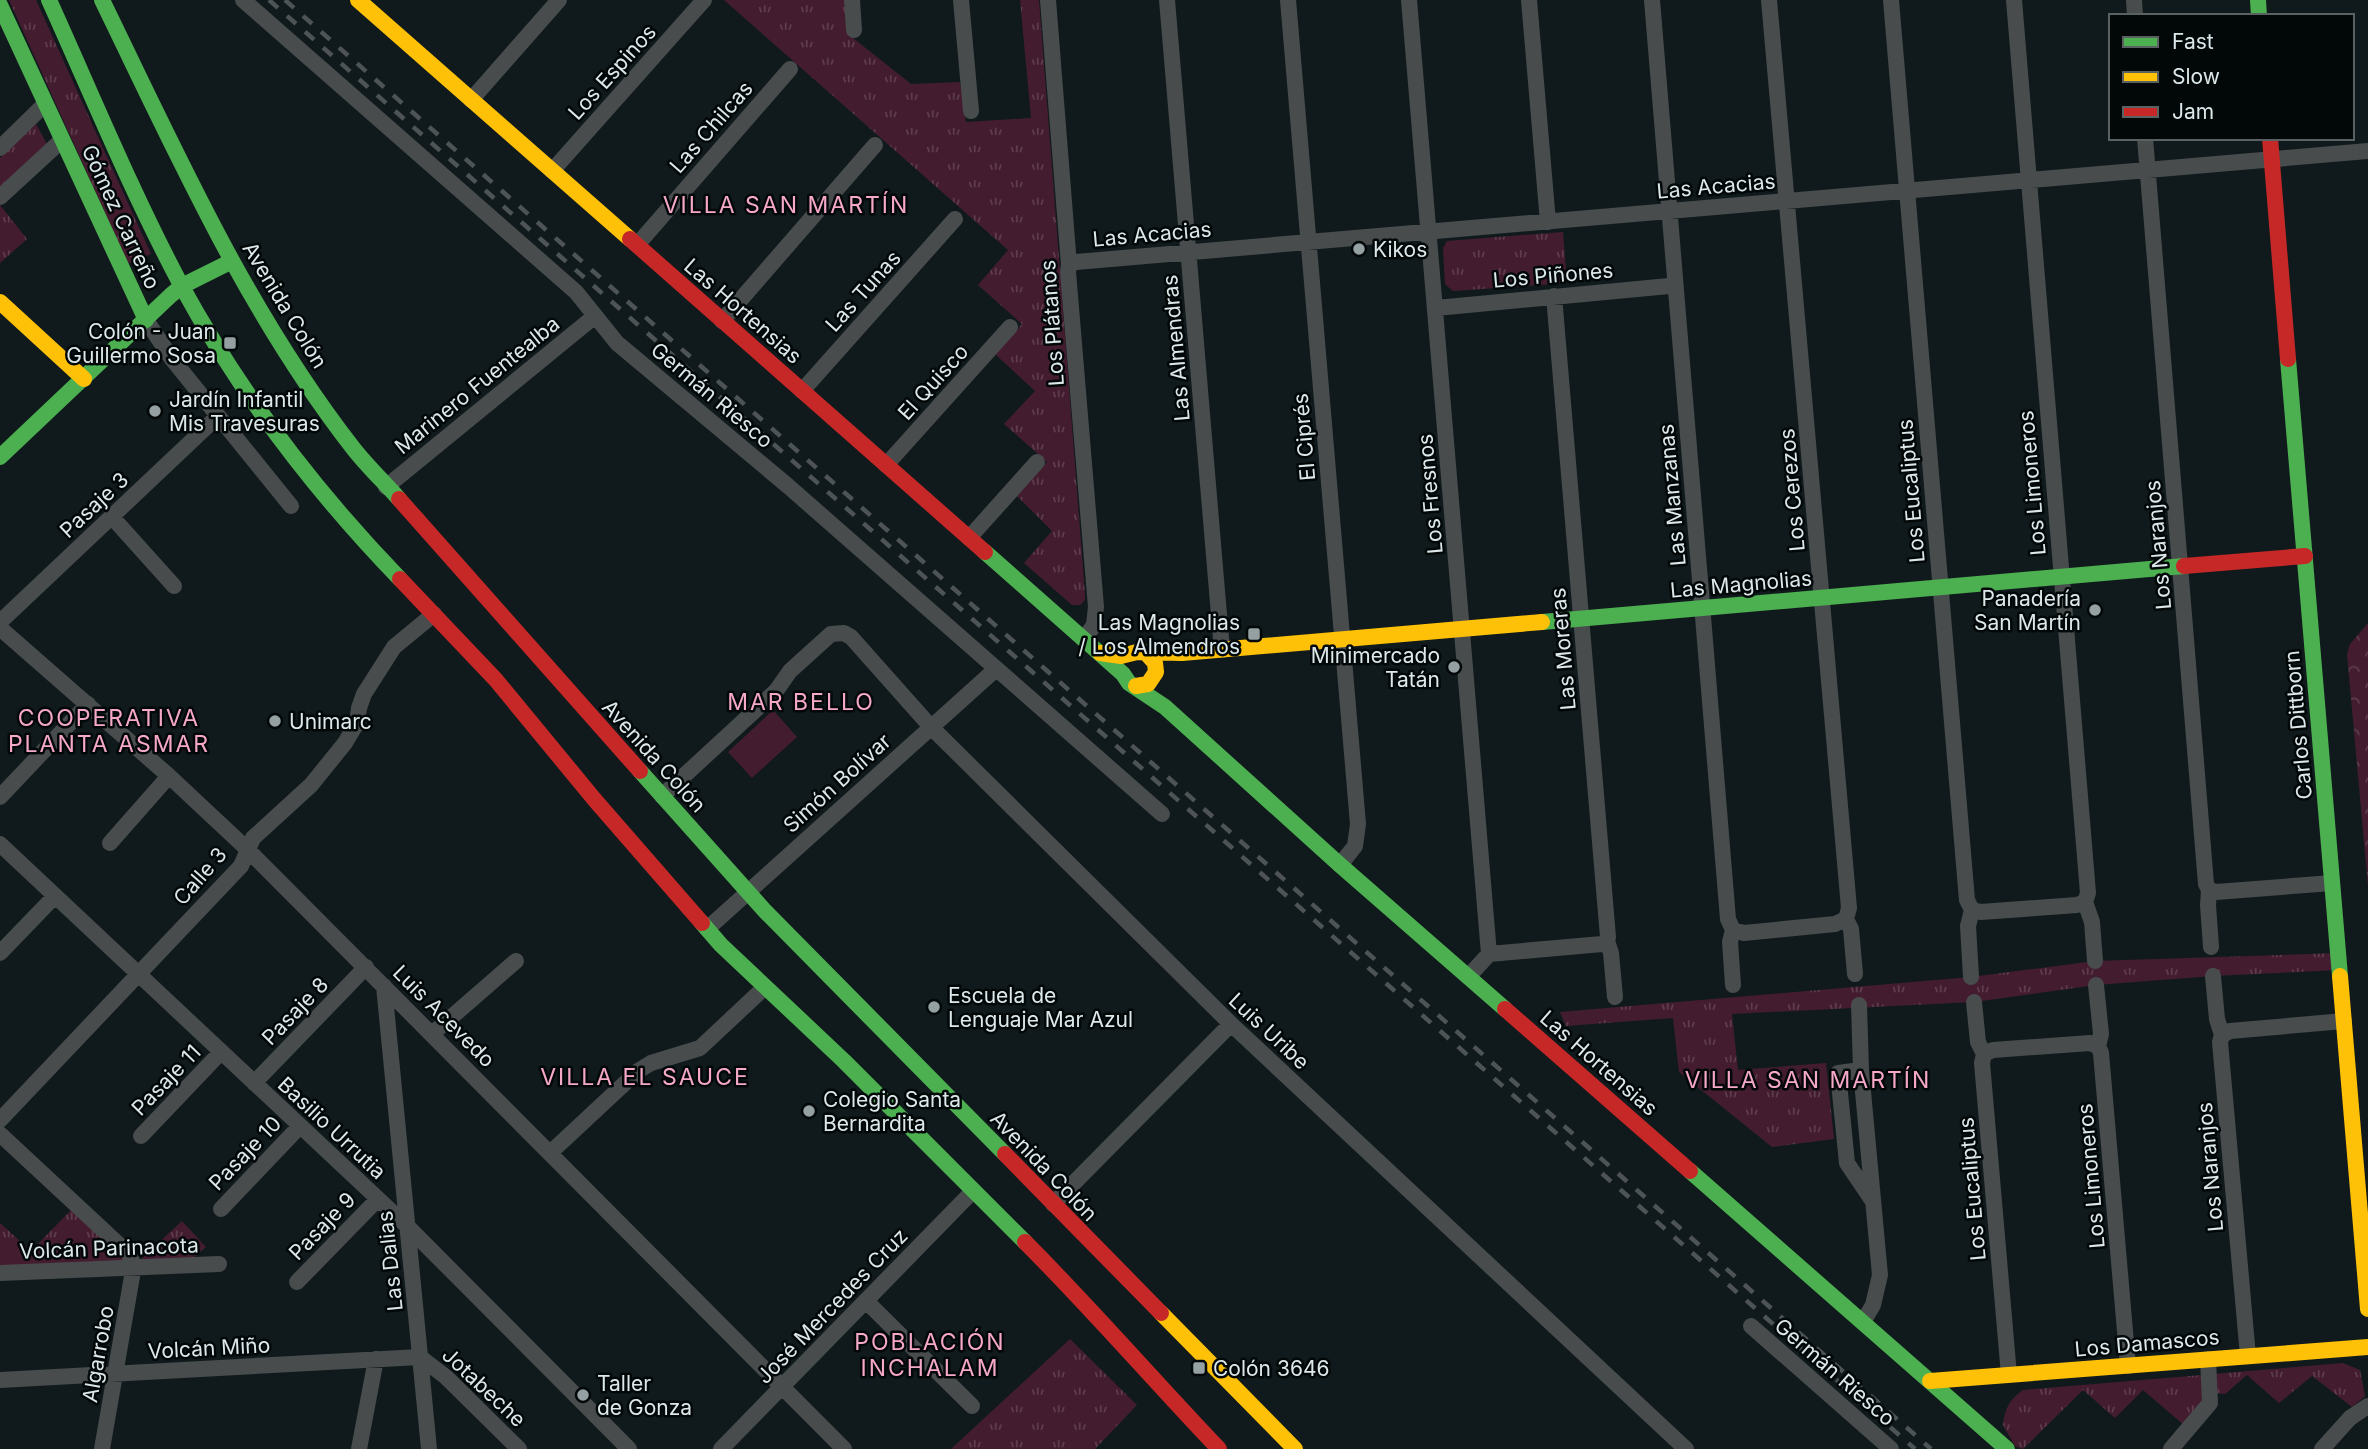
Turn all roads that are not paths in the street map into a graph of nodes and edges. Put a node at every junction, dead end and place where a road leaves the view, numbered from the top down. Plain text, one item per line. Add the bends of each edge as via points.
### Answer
1 (49, 0) edge
2 (102, 0) edge
3 (243, 0) edge
4 (358, 0) edge
5 (559, 0) edge
6 (704, 0) edge
7 (852, 0) edge
8 (961, 0) edge
9 (1048, 0) edge
10 (1167, 0) edge
11 (1289, 0) edge
12 (1409, 0) edge
13 (1529, 0) edge
14 (1652, 0) edge
15 (1769, 0) edge
16 (1891, 0) edge
17 (2014, 0) edge
18 (0, 5) edge
19 (854, 30) dead end
20 (790, 69) dead end
21 (471, 100) junction
22 (45, 104) junction
23 (971, 111) dead end
24 (62, 140) junction
25 (2145, 140) edge
26 (2270, 140) edge
27 (875, 145) dead end
28 (0, 148) edge
29 (2368, 151) edge
30 (2272, 160) junction
31 (2148, 170) junction
32 (552, 171) junction
33 (2028, 180) junction
34 (1908, 191) junction
35 (0, 197) edge
36 (1788, 201) junction
37 (1670, 211) junction
38 (955, 219) dead end
39 (1548, 222) junction
40 (1428, 232) junction
41 (1308, 242) junction
42 (637, 245) junction
43 (1189, 252) junction
44 (232, 261) junction
45 (1069, 265) junction
46 (182, 286) junction
47 (1674, 288) junction
48 (1554, 296) junction
49 (0, 302) edge
50 (1436, 308) junction
51 (595, 316) junction
52 (146, 320) junction
53 (722, 321) junction
54 (1010, 327) dead end
55 (84, 379) junction
56 (802, 391) junction
57 (217, 417) junction
58 (0, 457) edge
59 (1037, 462) dead end
60 (886, 465) junction
61 (386, 487) junction
62 (290, 506) dead end
63 (113, 517) junction
64 (969, 538) junction
65 (2305, 556) junction
66 (2181, 567) junction
67 (2061, 577) junction
68 (174, 586) dead end
69 (1940, 587) junction
70 (1822, 598) junction
71 (1703, 608) junction
72 (434, 614) junction
73 (1581, 619) junction
74 (0, 622) edge
75 (0, 628) edge
76 (1463, 629) junction
77 (1084, 639) junction
78 (1342, 639) junction
79 (1222, 650) junction
80 (1100, 653) junction
81 (1182, 653) junction
82 (1137, 654) junction
83 (996, 669) junction
84 (1123, 674) junction
85 (1155, 675) junction
86 (1136, 686) junction
87 (88, 705) junction
88 (1165, 707) junction
89 (931, 727) junction
90 (169, 776) junction
91 (662, 796) junction
92 (0, 797) edge
93 (1162, 814) dead end
94 (110, 843) dead end
95 (0, 844) edge
96 (247, 849) junction
97 (1340, 865) junction
98 (2332, 883) junction
99 (2209, 890) junction
100 (747, 892) junction
101 (55, 896) junction
102 (2085, 902) junction
103 (1972, 910) junction
104 (1846, 919) junction
105 (707, 929) junction
106 (1733, 930) junction
107 (1607, 942) junction
108 (2211, 947) dead end
109 (0, 953) edge
110 (1489, 954) junction
111 (516, 961) dead end
112 (2095, 961) dead end
113 (366, 968) junction
114 (138, 974) junction
115 (1855, 974) dead end
116 (1469, 976) junction
117 (2213, 976) dead end
118 (1971, 977) dead end
119 (1733, 985) dead end
120 (2096, 985) dead end
121 (384, 986) junction
122 (765, 987) junction
123 (1615, 997) dead end
124 (1974, 1002) dead end
125 (1859, 1005) dead end
126 (2344, 1021) junction
127 (1231, 1024) junction
128 (432, 1034) junction
129 (2222, 1035) junction
130 (2098, 1046) junction
131 (221, 1052) junction
132 (1984, 1054) junction
133 (1861, 1070) junction
134 (254, 1083) junction
135 (0, 1121) edge
136 (300, 1126) junction
137 (0, 1134) edge
138 (141, 1136) dead end
139 (550, 1153) junction
140 (973, 1191) junction
141 (378, 1199) junction
142 (1873, 1202) junction
143 (1053, 1204) junction
144 (221, 1209) dead end
145 (407, 1226) junction
146 (219, 1264) dead end
147 (135, 1267) junction
148 (0, 1273) edge
149 (297, 1282) dead end
150 (866, 1301) junction
151 (2368, 1309) edge
152 (1863, 1322) junction
153 (1751, 1325) dead end
154 (2368, 1347) edge
155 (2249, 1356) junction
156 (420, 1357) junction
157 (376, 1359) junction
158 (2208, 1359) junction
159 (2128, 1366) junction
160 (116, 1374) junction
161 (2010, 1375) junction
162 (0, 1380) edge
163 (1930, 1381) junction
164 (782, 1387) junction
165 (972, 1406) dead end
166 (2368, 1406) edge
167 (1288, 1447) edge
168 (102, 1449) edge
169 (359, 1449) edge
170 (429, 1449) edge
171 (519, 1449) edge
172 (629, 1449) edge
173 (722, 1449) edge
174 (844, 1449) edge
175 (1219, 1449) edge
176 (1686, 1449) edge
177 (1891, 1449) edge
178 (2007, 1449) edge
179 (2171, 1449) edge
180 (2322, 1449) edge

1 - 46 street
2 - 44 street, Avenida Colón
3 - 51 street, Germán Riesco via 576,292
4 - 21 street, Las Hortensias
5 - 21 street
6 - 32 street, Los Espinos
7 - 19 street
8 - 23 street
9 - 45 street, Los Plátanos
10 - 43 street, Las Almendras
11 - 41 street, El Ciprés
12 - 40 street, Los Fresnos
13 - 39 street
14 - 37 street, Las Manzanas
15 - 36 street, Los Cerezos
16 - 34 street, Los Eucaliptus
17 - 33 street, Los Limoneros
18 - 22 street, Gómez Carreño
20 - 42 street, Las Chilcas
21 - 32 street, Las Hortensias
22 - 24 street, Gómez Carreño
22 - 28 street
24 - 35 street
24 - 52 street, Gómez Carreño
25 - 31 street, Los Naranjos
26 - 30 street, Carlos Dittborn
27 - 53 street
29 - 30 street, Las Acacias
30 - 31 street, Las Acacias
30 - 65 street, Carlos Dittborn
31 - 33 street, Las Acacias
31 - 66 street, Los Naranjos
32 - 42 street, Las Hortensias
33 - 34 street, Las Acacias
33 - 67 street, Los Limoneros
34 - 36 street, Las Acacias
34 - 69 street, Los Eucaliptus
36 - 37 street, Las Acacias
36 - 70 street, Los Cerezos
37 - 39 street, Las Acacias
37 - 47 street, Las Manzanas
38 - 56 street, Las Tunas
39 - 40 street, Las Acacias
40 - 41 street, Las Acacias
40 - 50 street, Los Fresnos
41 - 43 street, Las Acacias
41 - 78 street, El Ciprés
42 - 53 street, Las Hortensias
43 - 45 street, Las Acacias
43 - 79 street, Las Almendras
44 - 46 street
44 - 61 street, Avenida Colón via 310,388
45 - 77 street, Los Plátanos via 1097,613
46 - 52 street
46 - 72 street via 236,377 291,454 353,529
47 - 48 street, Los Piñones
47 - 71 street, Las Manzanas
48 - 50 street, Los Piñones
48 - 73 street, Las Moreras
49 - 55 street
50 - 76 street, Los Fresnos
51 - 61 street, Marinero Fuentealba
51 - 83 street, Germán Riesco via 617,343
52 - 55 street
52 - 57 street, Gómez Carreño
53 - 56 street, Las Hortensias
54 - 60 street, El Quisco
55 - 58 street
56 - 60 street, Las Hortensias
57 - 62 street, Gómez Carreño
57 - 63 street, Pasaje 3
59 - 64 street
60 - 64 street, Las Hortensias
61 - 91 street, Avenida Colón
63 - 68 street
63 - 74 street, Pasaje 3
64 - 77 street, Las Hortensias
65 - 66 street, Las Magnolias
65 - 98 street, Carlos Dittborn
66 - 67 street, Las Magnolias
66 - 99 street, Los Naranjos
67 - 69 street, Las Magnolias
67 - 102 street, Los Limoneros via 2088,893
69 - 70 street, Las Magnolias
69 - 103 street, Los Eucaliptus
70 - 71 street, Las Magnolias
70 - 104 street, Los Cerezos via 1849,908
71 - 73 street, Las Magnolias
71 - 106 street, Las Manzanas via 1728,919
72 - 96 street, Calle 3 via 394,647 364,694 357,723 340,750
72 - 105 street via 503,688
73 - 76 street, Las Magnolias
73 - 107 street, Las Moreras
75 - 87 street, Luis Acevedo
76 - 78 street, Las Magnolias
76 - 110 street, Los Fresnos
77 - 80 street, Las Hortensias
78 - 79 street, Las Magnolias
78 - 97 street, El Ciprés via 1358,831 1351,853
79 - 81 street, Las Magnolias
80 - 82 street
80 - 84 street, Las Hortensias
81 - 82 street, Las Magnolias
81 - 85 street
82 - 84 street via 1124,662
82 - 85 street via 1153,659
83 - 89 street, Simón Bolívar
83 - 93 street, Germán Riesco
84 - 86 street
85 - 86 street via 1148,684
85 - 88 street, Las Hortensias
86 - 88 street, Las Hortensias
87 - 90 street, Luis Acevedo
87 - 92 street
88 - 97 street, Las Hortensias
89 - 91 street, Luis Uribe via 851,637 837,632 790,671 776,691
89 - 100 street, Simón Bolívar
89 - 127 street, Luis Uribe
90 - 94 street
90 - 96 street, Luis Acevedo
91 - 100 street, Avenida Colón
95 - 101 street, Basilio Urrutia
96 - 113 street, Luis Acevedo
96 - 114 street, Calle 3 via 241,866
97 - 116 street, Las Hortensias
98 - 99 street
98 - 126 street, Carlos Dittborn
99 - 108 street, Los Naranjos
100 - 105 street, Simón Bolívar
100 - 143 street, Avenida Colón
101 - 109 street
101 - 114 street, Basilio Urrutia
102 - 103 street
102 - 112 street, Los Limoneros via 2092,922
103 - 118 street, Los Eucaliptus via 1968,926
104 - 106 street via 1744,933
104 - 115 street, Los Cerezos
105 - 122 street
106 - 119 street, Las Manzanas
107 - 110 street
107 - 123 street, Las Moreras
110 - 116 street
111 - 128 street
113 - 121 street, Luis Acevedo
113 - 134 street, Pasaje 8
114 - 131 street, Basilio Urrutia
114 - 135 street, Calle 3
116 - 152 street, Las Hortensias
117 - 129 street, Los Naranjos
120 - 130 street, Los Limoneros via 2101,1029
121 - 128 street, Luis Acevedo
121 - 145 street, Las Dalias
122 - 139 street via 700,1048 638,1071
122 - 140 street
124 - 132 street, Los Eucaliptus via 1978,1042
125 - 133 street
126 - 129 street
126 - 151 street, Carlos Dittborn
127 - 143 street
127 - 176 street, Luis Uribe
128 - 139 street, Luis Acevedo
129 - 155 street, Los Naranjos
130 - 132 street via 2090,1043
130 - 159 street, Los Limoneros
131 - 134 street, Basilio Urrutia
131 - 138 street, Pasaje 11
132 - 161 street, Los Eucaliptus
133 - 142 street
133 - 142 street via 1838,1073 1847,1163
134 - 136 street, Basilio Urrutia
136 - 141 street, Basilio Urrutia
136 - 144 street, Pasaje 10
137 - 147 street via 128,1254
139 - 164 street, Luis Acevedo
140 - 150 street, José Mercedes Cruz
140 - 175 street
141 - 145 street, Basilio Urrutia
141 - 149 street, Pasaje 9
142 - 152 street via 1880,1275 1877,1295
143 - 167 street, Avenida Colón
145 - 156 street, Las Dalias
145 - 172 street, Basilio Urrutia
146 - 147 street, Volcán Parinacota
147 - 148 street, Volcán Parinacota
147 - 160 street, Algarrobo
150 - 164 street, José Mercedes Cruz
150 - 165 street
152 - 163 street, Las Hortensias
153 - 177 street, Germán Riesco
154 - 155 street, Los Damascos
155 - 158 street, Los Damascos
156 - 157 street, Volcán Miño
156 - 170 street, Las Dalias
156 - 171 street, Jotabeche
157 - 160 street, Volcán Miño
157 - 169 street
158 - 159 street, Los Damascos
158 - 179 street via 2210,1403
159 - 161 street, Los Damascos
160 - 162 street, Volcán Miño
160 - 168 street, Algarrobo
161 - 163 street, Los Damascos
163 - 178 street, Las Hortensias
164 - 173 street, José Mercedes Cruz
164 - 174 street, Luis Acevedo
166 - 180 street via 2350,1418

